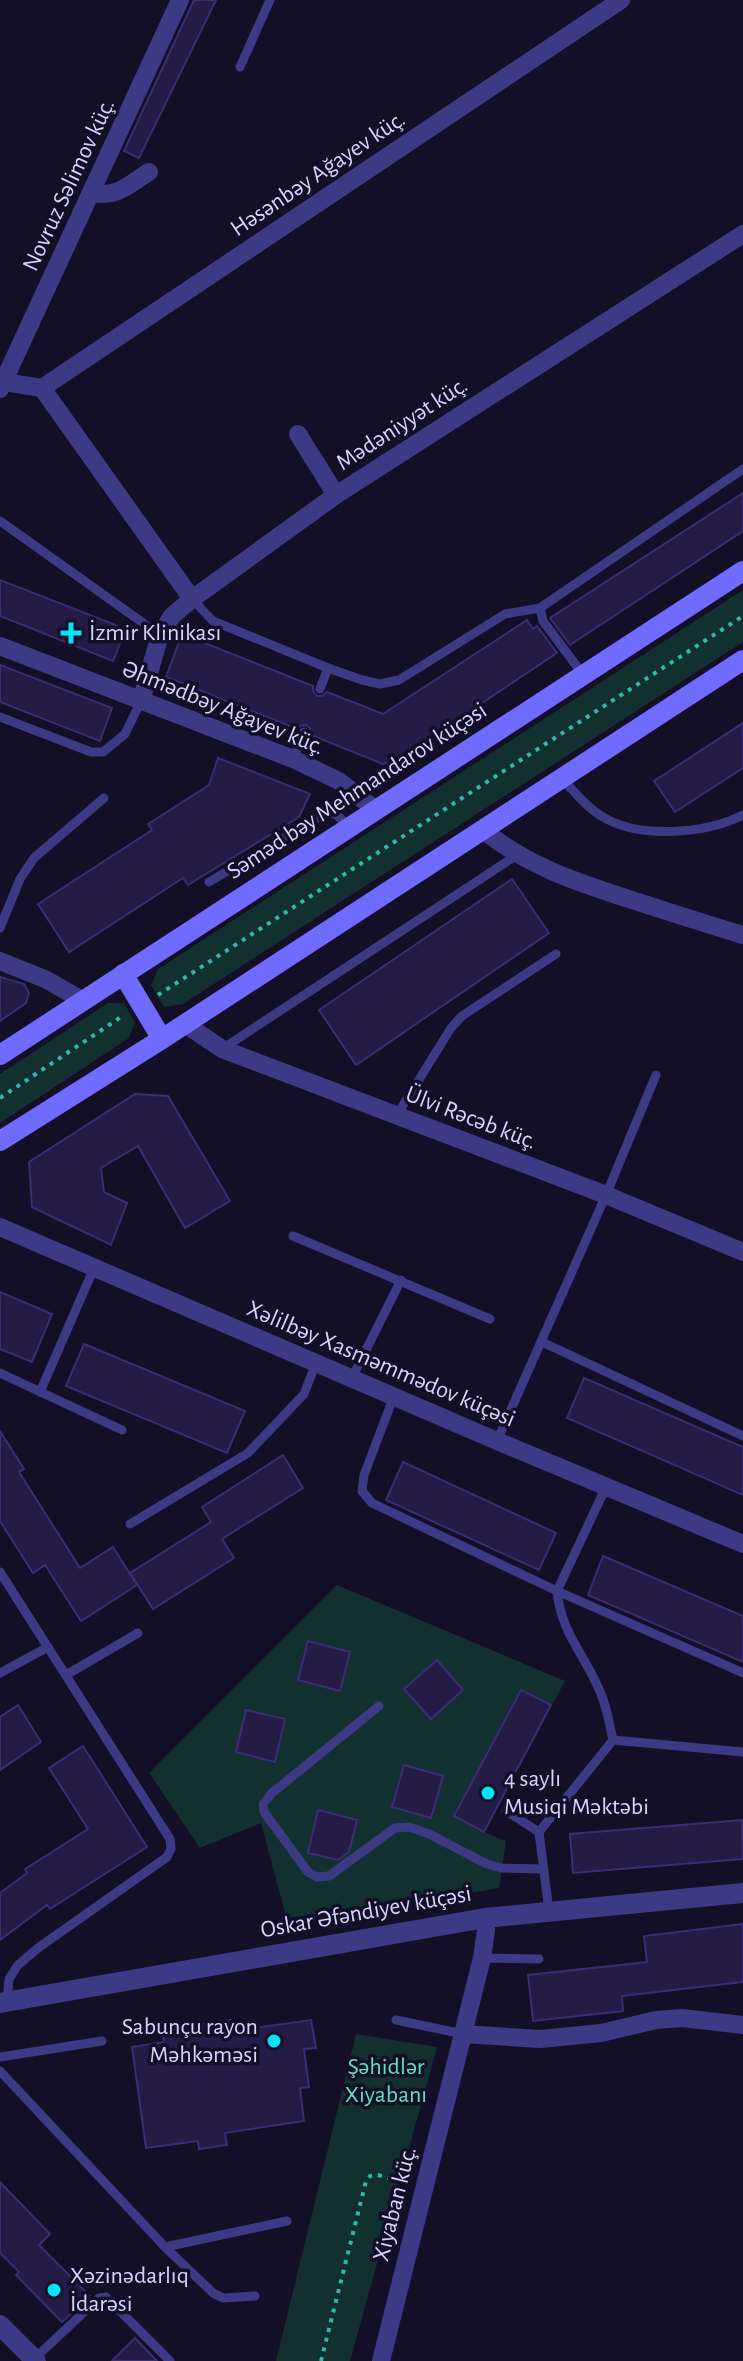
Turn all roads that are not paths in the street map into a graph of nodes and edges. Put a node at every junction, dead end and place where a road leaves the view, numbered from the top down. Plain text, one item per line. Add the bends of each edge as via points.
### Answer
1 (180, 0) edge
2 (270, 0) edge
3 (621, 0) edge
4 (240, 67) dead end
5 (149, 172) dead end
6 (92, 193) junction
7 (743, 234) edge
8 (2, 386) edge
9 (42, 388) junction
10 (298, 434) dead end
11 (743, 469) edge
12 (336, 495) junction
13 (0, 521) edge
14 (743, 571) edge
15 (192, 599) junction
16 (540, 608) junction
17 (160, 635) junction
18 (0, 646) edge
19 (743, 660) edge
20 (328, 668) junction
21 (584, 676) junction
22 (320, 689) dead end
23 (141, 701) junction
24 (0, 717) edge
25 (304, 732) dead end
26 (293, 759) junction
27 (562, 779) junction
28 (104, 798) dead end
29 (376, 810) junction
30 (743, 815) edge
31 (349, 827) junction
32 (483, 830) junction
33 (517, 855) junction
34 (209, 882) dead end
35 (0, 928) edge
36 (743, 935) edge
37 (556, 954) dead end
38 (0, 961) edge
39 (123, 974) junction
40 (82, 1000) junction
41 (185, 1024) junction
42 (162, 1039) junction
43 (222, 1049) junction
44 (0, 1055) edge
45 (656, 1075) dead end
46 (397, 1115) junction
47 (0, 1141) edge
48 (606, 1195) junction
49 (0, 1227) edge
50 (293, 1236) dead end
51 (743, 1252) edge
52 (94, 1268) junction
53 (401, 1280) junction
54 (490, 1319) dead end
55 (542, 1342) junction
56 (316, 1362) junction
57 (0, 1373) edge
58 (352, 1378) junction
59 (40, 1392) junction
60 (394, 1396) junction
61 (122, 1430) dead end
62 (743, 1436) edge
63 (497, 1441) junction
64 (606, 1487) junction
65 (130, 1524) dead end
66 (743, 1544) edge
67 (0, 1572) edge
68 (557, 1591) junction
69 (138, 1633) dead end
70 (48, 1647) junction
71 (0, 1673) edge
72 (743, 1673) edge
73 (66, 1675) junction
74 (379, 1706) dead end
75 (613, 1740) junction
76 (743, 1752) edge
77 (506, 1811) dead end
78 (539, 1832) junction
79 (543, 1869) junction
80 (743, 1893) edge
81 (549, 1911) junction
82 (485, 1918) junction
83 (482, 1958) junction
84 (539, 1959) dead end
85 (4, 2002) edge
86 (396, 2020) dead end
87 (743, 2025) edge
88 (463, 2034) junction
89 (102, 2041) dead end
90 (0, 2057) edge
91 (0, 2071) edge
92 (287, 2221) dead end
93 (165, 2247) junction
94 (255, 2296) dead end
95 (0, 2325) edge
96 (35, 2360) edge
97 (170, 2361) edge
98 (381, 2361) edge

1 - 6 street, Novruz Səlimov küç.
2 - 4 lane
3 - 9 street, Həsənbəy Ağayev küç.
5 - 6 street via 115,193
6 - 8 street, Novruz Səlimov küç.
7 - 12 street, Mədəniyyət küç.
8 - 9 street
9 - 15 street
10 - 12 street
11 - 16 lane
12 - 15 street, Mədəniyyət küç.
13 - 17 lane
14 - 21 main road, Səməd bəy Mehmandarov küçəsi
15 - 17 street, Mədəniyyət küç.
15 - 20 lane via 213,621
16 - 20 lane via 505,614 399,680 380,684
16 - 21 lane via 543,621
17 - 23 street, Mədəniyyət küç.
18 - 23 street, Əhmədbəy Ağayev küç.
19 - 27 main road
20 - 22 lane
21 - 29 main road, Səməd bəy Mehmandarov küçəsi
23 - 24 lane via 125,734 103,752
23 - 26 street, Əhmədbəy Ağayev küç.
25 - 26 lane
26 - 29 street, Əhmədbəy Ağayev küç. via 339,781
27 - 30 lane via 594,811 618,824 687,830 711,828
27 - 32 main road
28 - 35 lane via 34,858
29 - 31 main road, Səməd bəy Mehmandarov küçəsi
31 - 34 lane via 336,814 324,814
31 - 39 main road, Səməd bəy Mehmandarov küçəsi
32 - 33 street
32 - 41 main road
33 - 36 street via 582,884
33 - 43 lane
37 - 46 lane via 462,1016
38 - 40 street
39 - 40 main road, Səməd bəy Mehmandarov küçəsi
39 - 42 main road
40 - 44 main road, Səməd bəy Mehmandarov küçəsi
41 - 42 main road
41 - 43 street, Ülvi Rəcəb küç.
42 - 47 main road
43 - 46 street, Ülvi Rəcəb küç.
45 - 48 lane
46 - 48 street, Ülvi Rəcəb küç.
48 - 51 street, Ülvi Rəcəb küç.
48 - 55 lane
49 - 52 street, Xəlilbəy Xasməmmədov küçəsi
50 - 53 lane
52 - 56 street, Xəlilbəy Xasməmmədov küçəsi
52 - 59 lane
53 - 54 lane
53 - 58 lane
55 - 62 lane
55 - 63 lane
56 - 58 street, Xəlilbəy Xasməmmədov küçəsi
56 - 65 lane via 304,1394 248,1453
57 - 59 lane
58 - 60 street, Xəlilbəy Xasməmmədov küçəsi
59 - 61 lane
60 - 63 street, Xəlilbəy Xasməmmədov küçəsi
60 - 68 lane via 364,1475 362,1491 372,1503
63 - 64 street, Xəlilbəy Xasməmmədov küçəsi
64 - 66 street, Xəlilbəy Xasməmmədov küçəsi
64 - 68 lane
67 - 70 lane
68 - 72 lane
68 - 75 lane via 565,1629 599,1687
69 - 73 lane
70 - 71 lane
70 - 73 lane
73 - 85 lane via 170,1839 171,1849 18,1965
74 - 79 lane via 263,1804 308,1872 329,1876 395,1828 409,1827 487,1864
75 - 76 lane
75 - 78 lane
77 - 78 lane
78 - 79 lane
79 - 81 lane
80 - 81 street, Oskar Əfəndiyev küçəsi
81 - 82 street, Oskar Əfəndiyev küçəsi
82 - 83 street, Xiyaban küç.
82 - 85 street, Oskar Əfəndiyev küçəsi
83 - 84 lane
83 - 88 street, Xiyaban küç.
86 - 88 lane
87 - 88 street via 682,2018 540,2039
88 - 98 street, Xiyaban küç.
89 - 90 lane
91 - 93 lane
92 - 93 lane
93 - 94 lane via 213,2293 223,2298
95 - 96 street
96 - 97 lane via 106,2297

